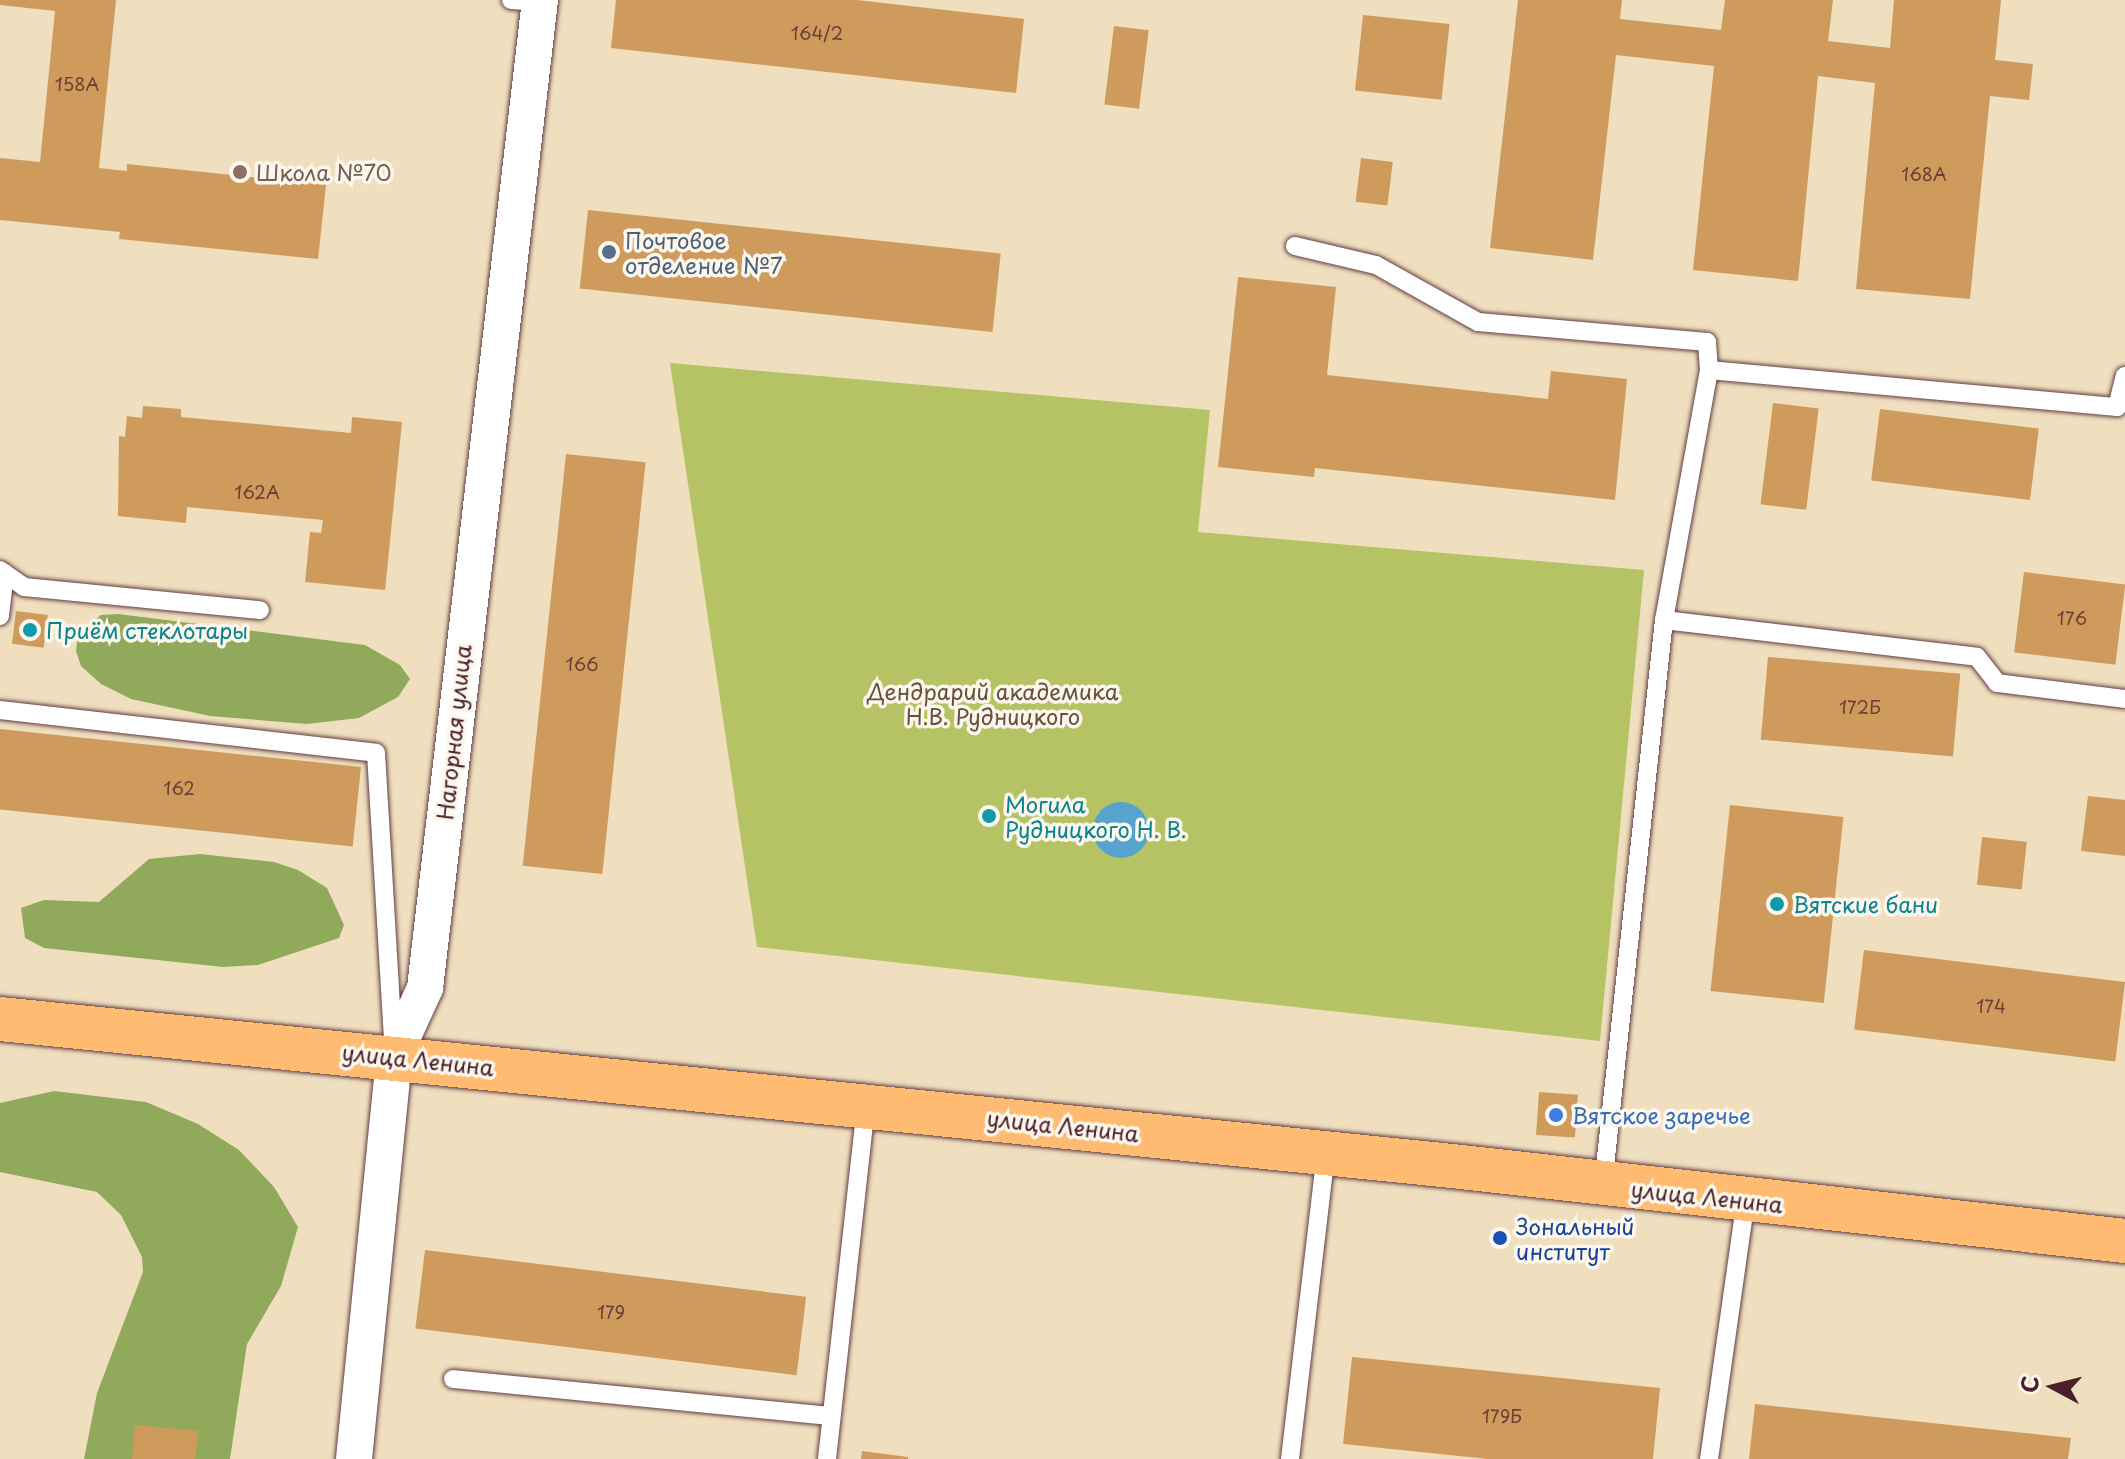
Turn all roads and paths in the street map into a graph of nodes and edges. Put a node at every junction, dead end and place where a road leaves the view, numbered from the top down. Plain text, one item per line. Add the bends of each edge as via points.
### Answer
1 (531, 1) edge
2 (1295, 246) dead end
3 (1709, 370) junction
4 (2125, 376) edge
5 (2, 572) edge
6 (260, 610) dead end
7 (0, 616) edge
8 (1664, 620) junction
9 (2125, 699) edge
10 (0, 710) edge
11 (0, 1019) edge
12 (394, 1056) junction
13 (866, 1105) junction
14 (1326, 1153) junction
15 (1603, 1185) junction
16 (1746, 1200) junction
17 (2125, 1241) edge
18 (453, 1379) dead end
19 (831, 1416) junction
20 (354, 1459) edge
21 (827, 1459) edge
22 (1290, 1459) edge
23 (1709, 1459) edge

1 - 12 street, Нагорная улица via 425,988
2 - 3 lane via 1376,265 1478,322 1707,342
3 - 4 lane via 2117,407
3 - 8 lane
5 - 6 lane via 24,587
5 - 7 lane
8 - 9 lane via 1977,657 1997,683
8 - 15 lane
10 - 12 lane via 376,753
11 - 12 main road, улица Ленина
12 - 13 main road, улица Ленина
12 - 20 street, Нагорная улица
13 - 14 main road, улица Ленина
13 - 19 lane
14 - 15 main road, улица Ленина
14 - 22 lane
15 - 16 main road, улица Ленина
16 - 17 main road, улица Ленина
16 - 23 lane
18 - 19 lane
19 - 21 lane

